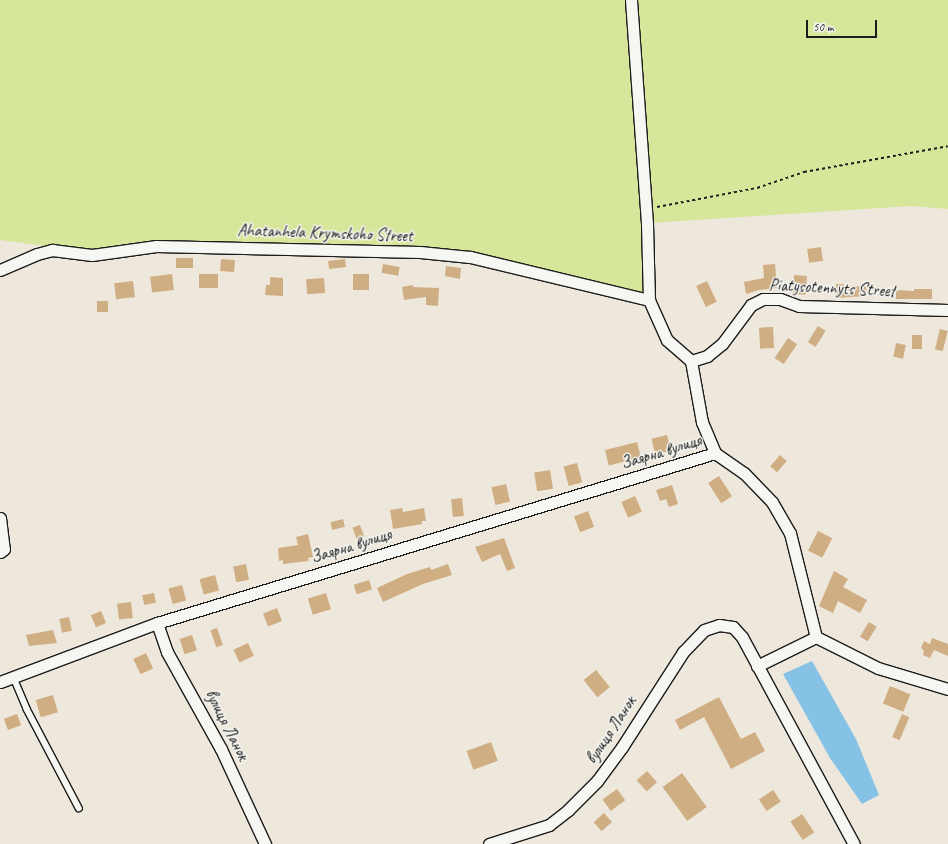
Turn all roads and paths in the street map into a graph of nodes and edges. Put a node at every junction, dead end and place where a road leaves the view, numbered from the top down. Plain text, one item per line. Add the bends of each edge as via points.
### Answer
1 (631, 0) edge
2 (948, 146) edge
3 (646, 209) junction
4 (0, 270) edge
5 (649, 300) junction
6 (948, 310) edge
7 (691, 361) junction
8 (715, 453) junction
9 (0, 518) edge
10 (2, 550) edge
11 (157, 623) junction
12 (816, 637) junction
13 (757, 666) junction
14 (14, 678) junction
15 (0, 682) edge
16 (948, 689) edge
17 (79, 808) dead end
18 (265, 844) edge
19 (489, 844) edge
20 (854, 844) edge

1 - 3 street
2 - 3 path via 804,172 757,188
3 - 5 street
4 - 5 street, Ahatanhela Krymskoho Street via 36,254 52,250 92,255 156,246 198,245 277,250 420,252 470,257
5 - 7 street via 667,340
6 - 7 street, Piatysotennyts Street via 799,306 780,300 763,299 751,305 722,344 707,356
7 - 8 street via 702,422
8 - 11 street, Заярна вулиця
8 - 12 street via 744,473 772,502 790,533
9 - 10 street
11 - 14 street, Заярна вулиця
11 - 18 street, вулиця Ланок via 167,652 221,749
12 - 13 street
12 - 16 street via 878,668
13 - 19 street, вулиця Ланок via 742,637 732,627 719,625 704,630 683,652 597,781 568,810 549,825
13 - 20 street
14 - 15 street, Заярна вулиця
14 - 17 lane

